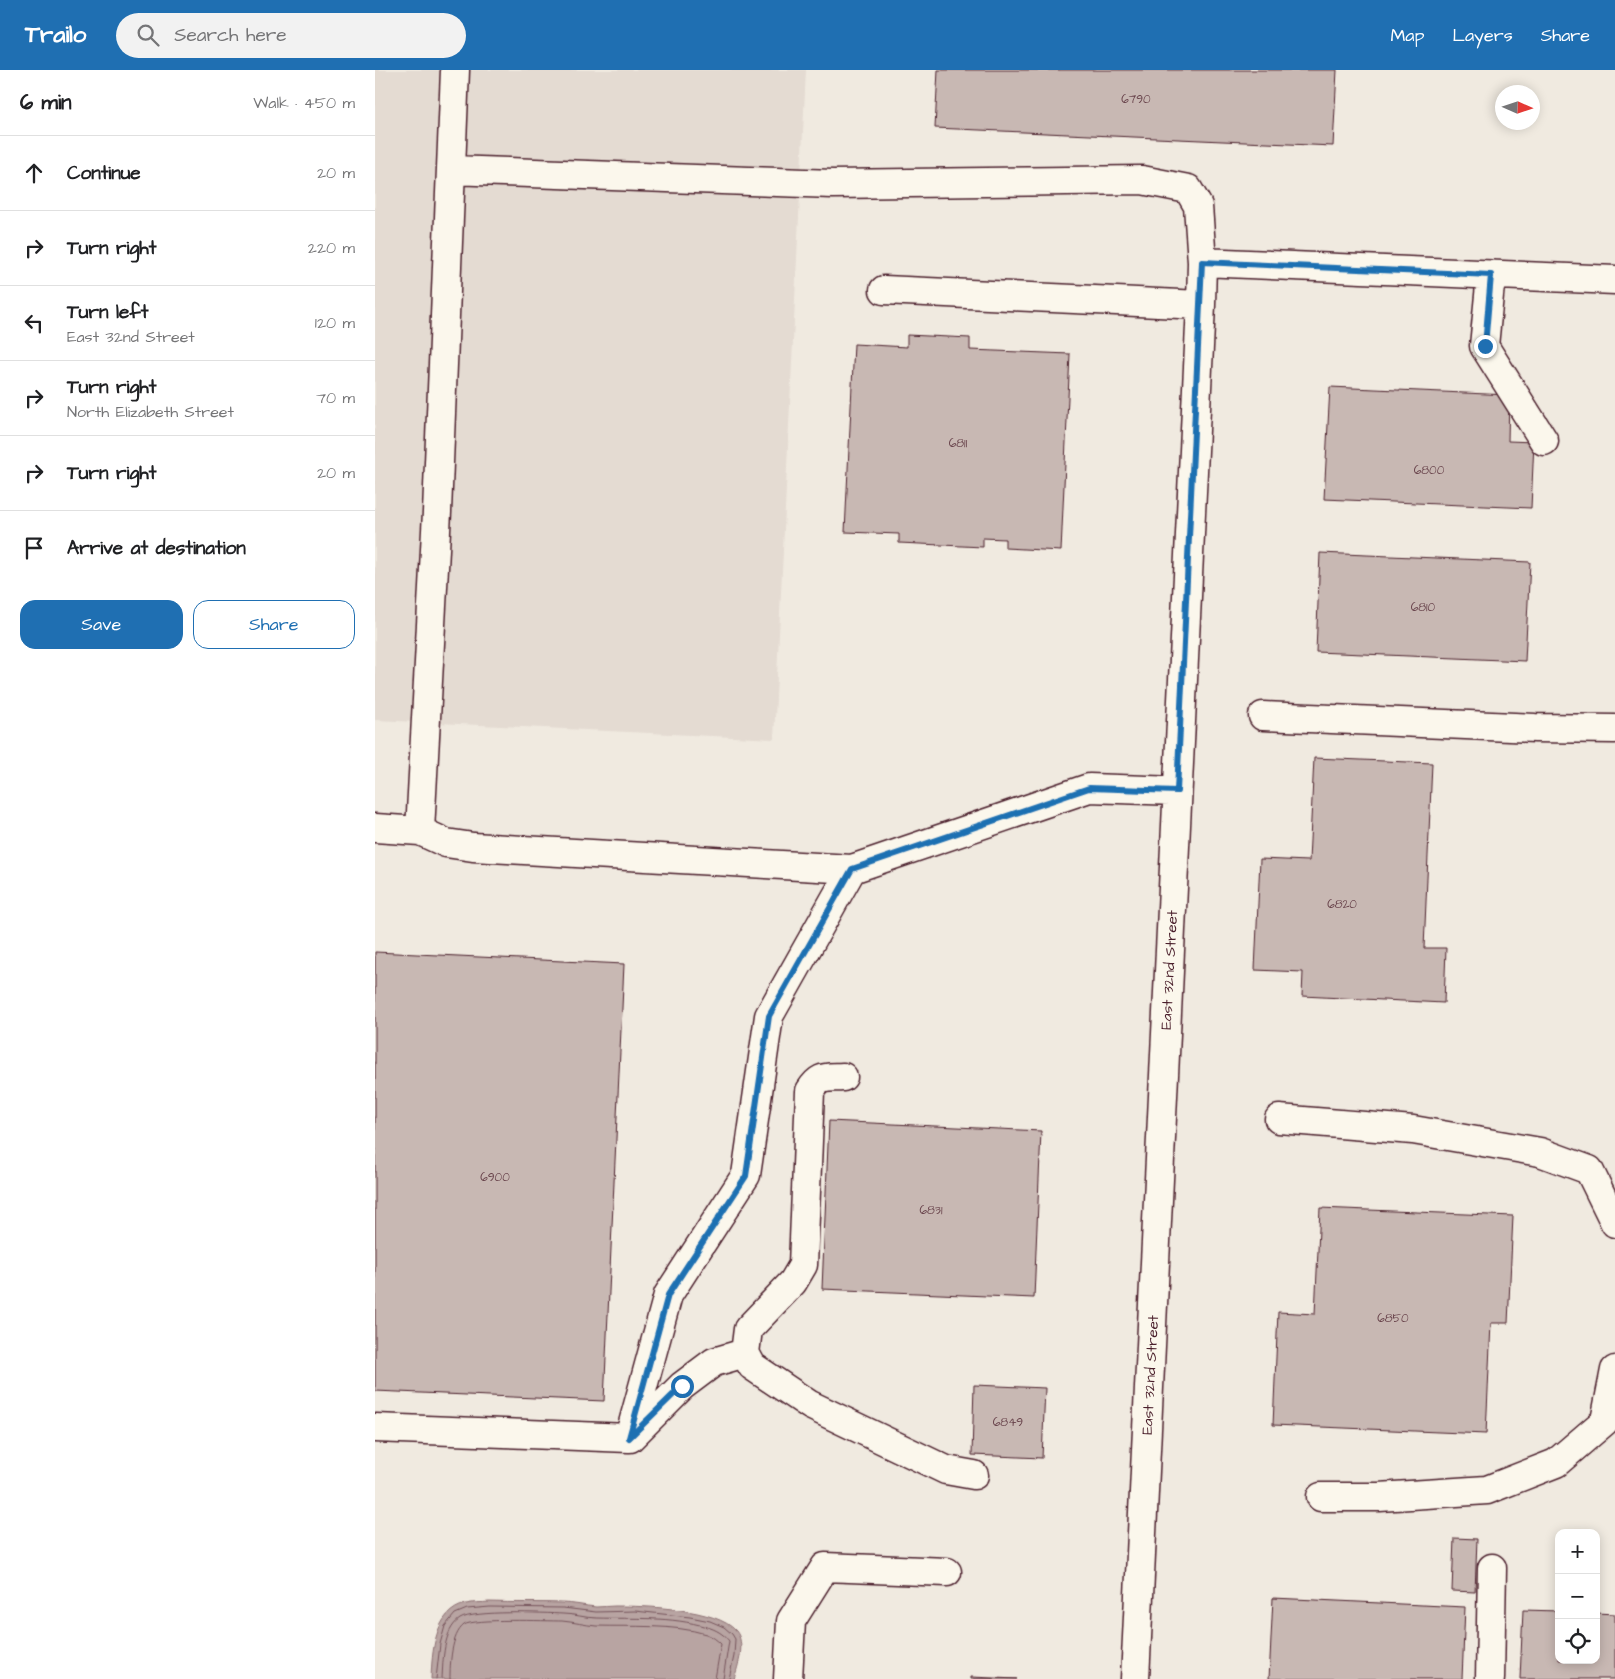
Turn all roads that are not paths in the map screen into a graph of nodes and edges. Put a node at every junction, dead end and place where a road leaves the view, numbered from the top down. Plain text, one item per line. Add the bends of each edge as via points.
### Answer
1 (455, 70) edge
2 (451, 170) junction
3 (1202, 262) junction
4 (1491, 275) junction
5 (1615, 280) edge
6 (884, 290) dead end
7 (1201, 305) junction
8 (1544, 441) dead end
9 (1263, 716) dead end
10 (1615, 729) edge
11 (1177, 791) junction
12 (375, 828) edge
13 (420, 831) junction
14 (852, 869) junction
15 (843, 1077) dead end
16 (1279, 1119) dead end
17 (1615, 1223) edge
18 (745, 1353) junction
19 (1615, 1370) edge
20 (375, 1428) edge
21 (629, 1438) junction
22 (975, 1475) dead end
23 (1321, 1497) dead end
24 (1492, 1568) dead end
25 (947, 1572) dead end
26 (788, 1679) edge
27 (1135, 1679) edge
28 (1490, 1679) edge

1 - 2 street
2 - 3 street, East 32nd Street via 833,184 1142,180 1188,189 1198,206
2 - 13 street
3 - 4 street
3 - 7 street, East 32nd Street
4 - 5 street
4 - 8 street via 1485,346
6 - 7 street
7 - 11 street, East 32nd Street
9 - 10 street
11 - 14 street via 1089,788
11 - 27 street, East 32nd Street
12 - 13 street
13 - 14 street via 446,843 473,848
14 - 21 street via 769,1016 746,1176 668,1295
15 - 18 street via 816,1081 810,1091 803,1265 793,1282 748,1329
16 - 17 street via 1413,1130 1540,1152 1589,1170
18 - 21 street via 714,1362 682,1386
18 - 22 street via 752,1366 811,1405 946,1470
19 - 23 street via 1605,1421 1556,1463 1487,1490
20 - 21 street
24 - 28 street
25 - 26 street via 825,1567 791,1621

